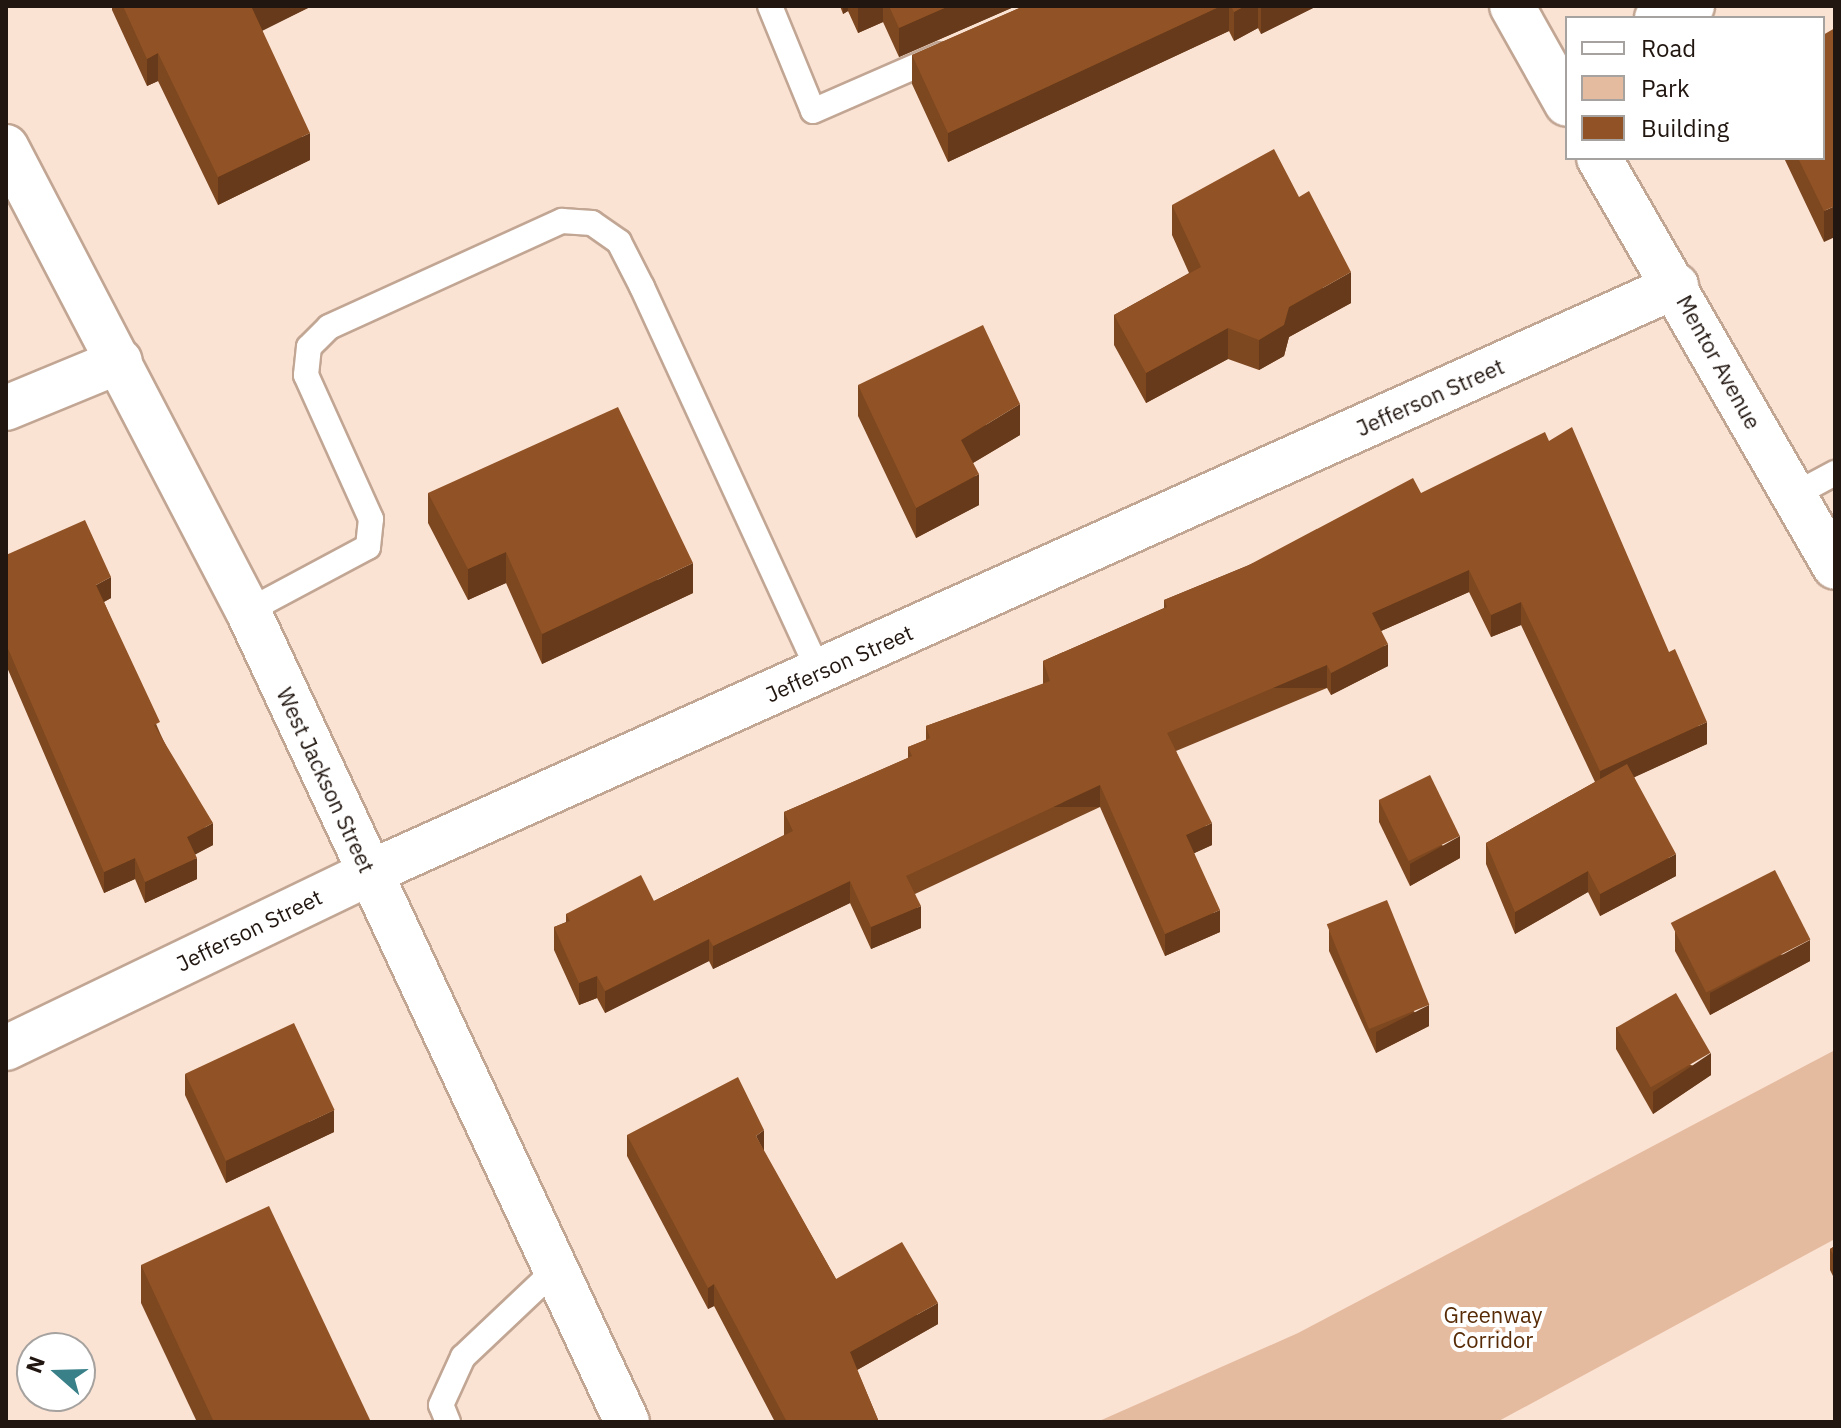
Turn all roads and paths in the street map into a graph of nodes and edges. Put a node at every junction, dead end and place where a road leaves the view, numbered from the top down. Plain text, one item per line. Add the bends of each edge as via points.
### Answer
1 (770, 6) edge
2 (1512, 6) edge
3 (1692, 6) edge
4 (1663, 16) edge
5 (968, 43) edge
6 (1553, 54) edge
7 (1565, 97) edge
8 (6, 147) edge
9 (1600, 160) edge
10 (1676, 286) junction
11 (120, 361) junction
12 (6, 408) edge
13 (1835, 473) edge
14 (1794, 495) junction
15 (1835, 567) edge
16 (248, 611) junction
17 (819, 672) junction
18 (369, 873) junction
19 (6, 1048) edge
20 (555, 1270) junction
21 (448, 1422) edge
22 (627, 1422) edge

1 - 5 lane via 813,111
2 - 6 street
3 - 4 street
6 - 7 street
8 - 11 street, West Jackson Street
9 - 10 street, Mentor Avenue
10 - 14 street, Mentor Avenue
10 - 17 street, Jefferson Street
11 - 12 street
11 - 16 street, West Jackson Street
13 - 14 lane
14 - 15 street, Mentor Avenue
16 - 17 lane via 368,547 371,519 306,375 309,347 329,327 562,221 592,223 619,242 642,287
16 - 18 street, West Jackson Street
17 - 18 street, Jefferson Street
18 - 19 street, Jefferson Street
18 - 20 street, West Jackson Street
20 - 21 lane via 463,1357 441,1405
20 - 22 street, West Jackson Street

